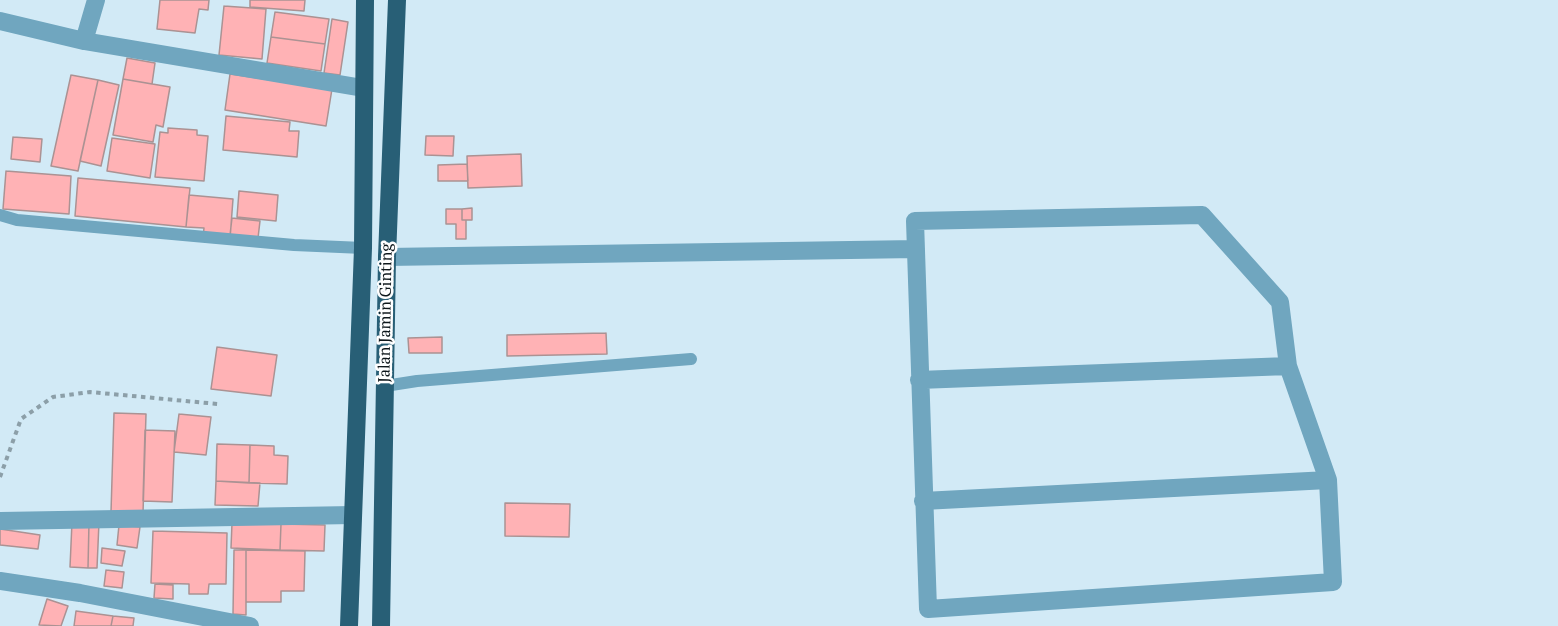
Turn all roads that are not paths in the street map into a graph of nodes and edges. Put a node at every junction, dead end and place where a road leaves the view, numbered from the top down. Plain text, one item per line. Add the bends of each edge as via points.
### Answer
1 (96, 0) edge
2 (365, 0) edge
3 (401, 1) edge
4 (0, 21) edge
5 (84, 41) junction
6 (363, 88) junction
7 (0, 214) edge
8 (363, 248) junction
9 (916, 249) junction
10 (387, 257) junction
11 (691, 359) dead end
12 (1288, 366) junction
13 (919, 380) junction
14 (386, 386) junction
15 (1328, 480) junction
16 (922, 501) junction
17 (354, 515) junction
18 (0, 521) edge
19 (0, 581) edge
20 (250, 626) edge
21 (350, 626) edge
22 (381, 626) edge

1 - 5 street
2 - 6 highway, Jalan Jamin Ginting
3 - 10 highway, Jalan Jamin Ginting
4 - 5 street
5 - 6 street
6 - 8 highway, Jalan Jamin Ginting
7 - 8 lane via 16,220
8 - 17 highway, Jalan Jamin Ginting
9 - 10 street
9 - 12 street via 915,221 1202,215 1280,302
9 - 13 street
10 - 14 highway, Jalan Jamin Ginting
11 - 14 lane
12 - 13 street
12 - 15 street
13 - 16 street
14 - 22 highway, Jalan Jamin Ginting
15 - 16 street
15 - 16 street via 1333,582 928,609
17 - 18 street
17 - 21 highway, Jalan Jamin Ginting
19 - 20 street

